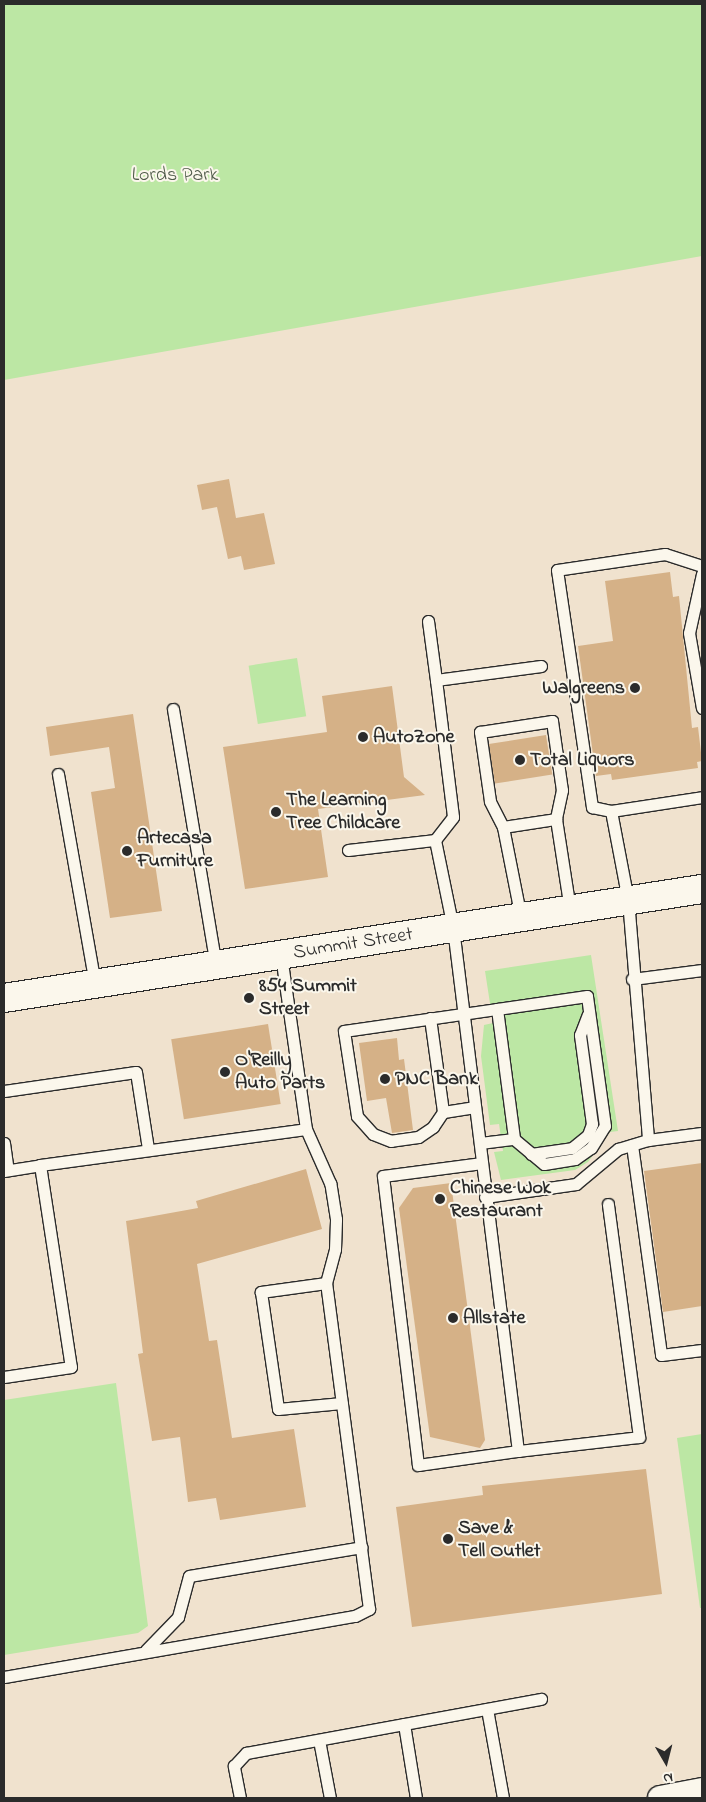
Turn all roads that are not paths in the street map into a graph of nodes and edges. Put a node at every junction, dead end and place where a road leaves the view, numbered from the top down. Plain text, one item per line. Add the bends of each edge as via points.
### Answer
1 (702, 566) edge
2 (702, 574) edge
3 (428, 622) dead end
4 (541, 666) dead end
5 (436, 680) junction
6 (702, 708) edge
7 (173, 709) dead end
8 (58, 774) dead end
9 (702, 797) edge
10 (611, 811) junction
11 (556, 820) junction
12 (503, 827) junction
13 (436, 840) junction
14 (348, 850) dead end
15 (702, 889) edge
16 (628, 900) junction
17 (570, 909) junction
18 (521, 918) junction
19 (454, 928) junction
20 (281, 956) junction
21 (216, 966) junction
22 (702, 970) edge
23 (632, 979) junction
24 (95, 983) junction
25 (4, 998) edge
26 (497, 1009) junction
27 (463, 1013) junction
28 (430, 1018) junction
29 (4, 1091) edge
30 (475, 1107) junction
31 (443, 1112) junction
32 (306, 1129) junction
33 (702, 1133) edge
34 (514, 1139) junction
35 (648, 1140) junction
36 (4, 1143) edge
37 (480, 1144) junction
38 (632, 1145) junction
39 (148, 1149) junction
40 (482, 1163) junction
41 (40, 1165) junction
42 (6, 1170) edge
43 (485, 1197) junction
44 (608, 1204) dead end
45 (326, 1283) junction
46 (702, 1350) edge
47 (4, 1377) edge
48 (342, 1403) junction
49 (518, 1451) junction
50 (362, 1547) junction
51 (142, 1652) junction
52 (4, 1677) edge
53 (541, 1699) dead end
54 (487, 1709) junction
55 (404, 1724) junction
56 (319, 1740) junction
57 (702, 1790) edge
58 (240, 1798) edge
59 (330, 1798) edge
60 (416, 1798) edge
61 (503, 1798) edge
62 (660, 1798) edge

1 - 10 lane via 665,554 557,570 589,801 595,810
2 - 6 lane via 689,633
3 - 5 lane
4 - 5 lane
5 - 13 lane via 453,817
7 - 21 lane
8 - 24 lane
9 - 10 lane
10 - 16 lane
11 - 12 lane
11 - 12 lane via 562,790 552,721 480,732 490,801
11 - 17 lane
12 - 18 lane
13 - 14 lane
13 - 19 lane
15 - 16 main road, Summit Street
16 - 17 main road, Summit Street
16 - 23 lane
17 - 18 main road, Summit Street
18 - 19 main road, Summit Street
19 - 20 main road, Summit Street
19 - 27 lane
20 - 21 main road, Summit Street
20 - 32 lane
21 - 24 main road, Summit Street
22 - 23 lane
23 - 35 lane
24 - 25 main road, Summit Street
26 - 27 lane
26 - 34 lane
26 - 34 lane via 587,996 605,1126 591,1148 575,1159 544,1164
27 - 28 lane
27 - 30 lane
28 - 31 lane
28 - 31 lane via 344,1031 352,1090 360,1122 373,1134 390,1141 426,1133
29 - 39 lane via 136,1072
30 - 31 lane
30 - 37 lane
32 - 39 lane
32 - 45 lane via 330,1183 336,1219 336,1243
33 - 35 lane
34 - 37 lane
35 - 38 lane
36 - 42 lane
37 - 40 lane
38 - 43 lane via 614,1151 576,1184
38 - 46 lane via 661,1355
39 - 41 lane
40 - 43 lane
40 - 49 lane via 383,1176 418,1465
41 - 42 lane
41 - 47 lane via 71,1367
43 - 49 lane
44 - 49 lane via 639,1437
45 - 48 lane
45 - 48 lane via 261,1292 278,1409
48 - 50 lane
50 - 51 lane via 189,1576 174,1623
50 - 51 lane via 370,1602 365,1613
51 - 52 lane
53 - 54 lane
54 - 55 lane
54 - 61 lane
55 - 56 lane
55 - 60 lane
56 - 58 lane via 246,1753 234,1766
56 - 59 lane
57 - 62 street

